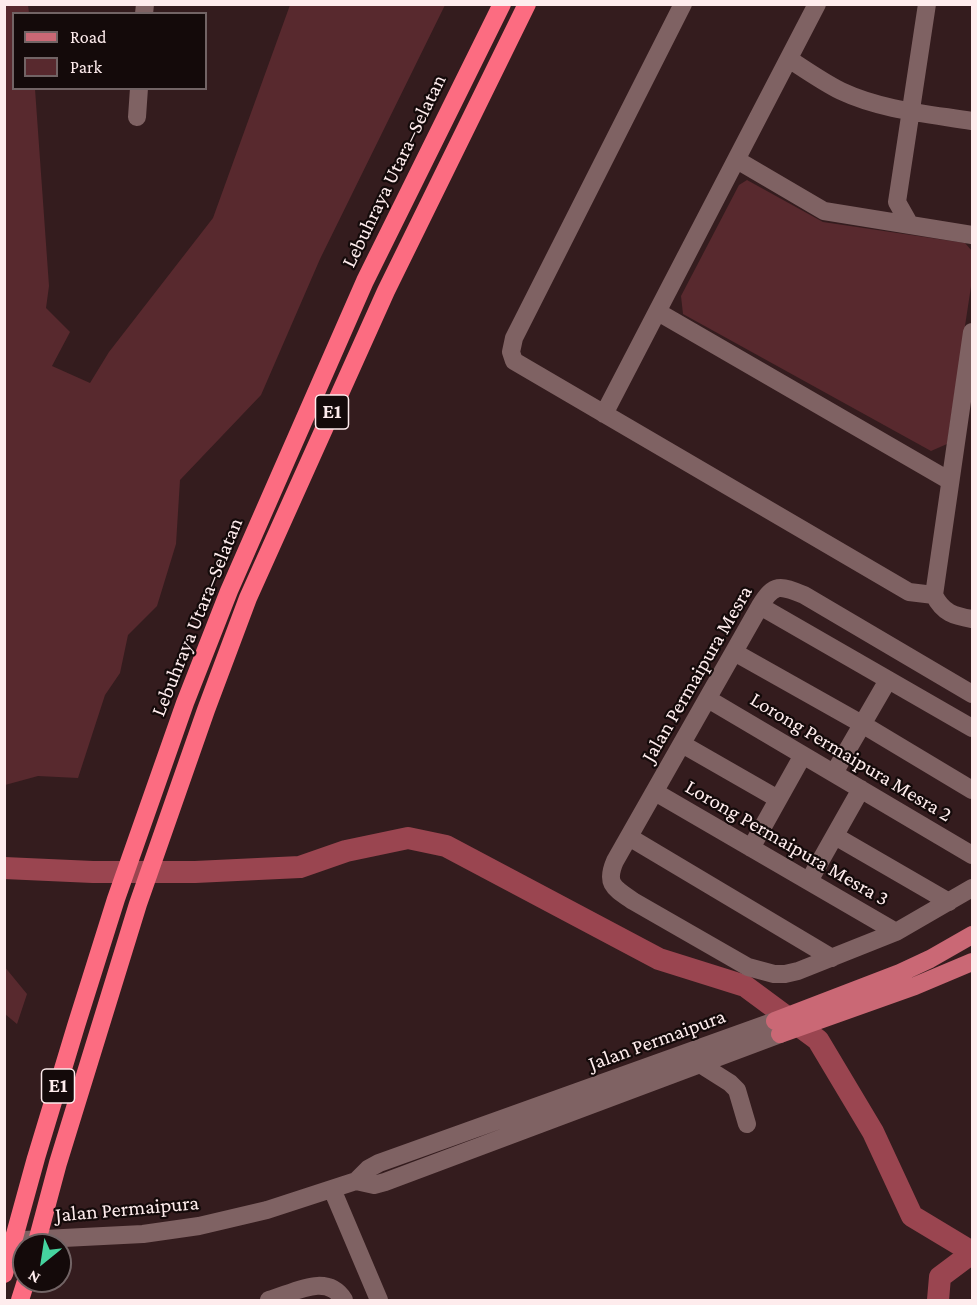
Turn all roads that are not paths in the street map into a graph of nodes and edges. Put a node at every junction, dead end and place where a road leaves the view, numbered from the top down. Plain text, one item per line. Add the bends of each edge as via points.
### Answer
1 (502, 4) edge
2 (526, 4) edge
3 (683, 4) edge
4 (817, 4) edge
5 (927, 4) edge
6 (789, 59) junction
7 (139, 90) edge
8 (911, 111) junction
9 (137, 117) dead end
10 (972, 121) edge
11 (736, 160) junction
12 (909, 225) junction
13 (972, 236) edge
14 (658, 312) junction
15 (972, 332) edge
16 (969, 381) edge
17 (604, 414) junction
18 (950, 481) junction
19 (934, 595) junction
20 (760, 606) junction
21 (972, 619) edge
22 (734, 652) junction
23 (888, 680) junction
24 (972, 694) edge
25 (708, 699) junction
26 (862, 724) junction
27 (972, 728) edge
28 (682, 744) junction
29 (803, 755) junction
30 (834, 773) junction
31 (861, 789) junction
32 (972, 790) edge
33 (655, 792) junction
34 (778, 799) junction
35 (835, 836) junction
36 (629, 837) junction
37 (751, 848) junction
38 (972, 855) edge
39 (809, 881) junction
40 (972, 888) edge
41 (949, 902) junction
42 (896, 932) junction
43 (972, 935) edge
44 (832, 958) junction
45 (972, 962) edge
46 (835, 1005) junction
47 (777, 1028) junction
48 (700, 1064) junction
49 (747, 1124) dead end
50 (356, 1181) junction
51 (332, 1189) junction
52 (39, 1233) edge
53 (4, 1241) edge
54 (4, 1274) edge
55 (280, 1299) edge
56 (344, 1300) edge
57 (379, 1300) edge

1 - 54 highway, Lebuhraya Utara–Selatan / E1 via 356,302 229,591 185,703 116,899
2 - 52 highway, Lebuhraya Utara–Selatan / E1 via 386,291 248,598 162,831
3 - 17 street via 514,338 511,352 514,361
4 - 6 street
5 - 8 street
6 - 8 street via 841,91
6 - 11 street
7 - 9 street
8 - 10 street
8 - 12 street via 897,202
11 - 12 street via 824,211
11 - 14 street
12 - 13 street
14 - 17 street
14 - 18 street
15 - 16 street
16 - 18 street
17 - 19 street via 909,592
18 - 19 street
19 - 21 street via 949,614
20 - 22 street, Jalan Permaipura Mesra
20 - 23 street
20 - 24 street, Jalan Permaipura Mesra via 774,588 783,587 804,595
22 - 25 street, Jalan Permaipura Mesra
22 - 26 street
23 - 26 street
23 - 27 street
25 - 28 street, Jalan Permaipura Mesra
25 - 29 street, Lorong Permaipura Mesra 2
26 - 30 street
26 - 32 street
28 - 33 street, Jalan Permaipura Mesra
28 - 34 street
29 - 30 street, Lorong Permaipura Mesra 2
29 - 34 street
30 - 31 street, Lorong Permaipura Mesra 2
31 - 35 street
31 - 38 street, Lorong Permaipura Mesra 2
33 - 36 street, Jalan Permaipura Mesra
33 - 37 street, Lorong Permaipura Mesra 3
34 - 37 street
35 - 39 street
35 - 41 street
36 - 44 street
36 - 44 street, Jalan Permaipura Mesra via 610,877 612,884 633,901 762,972 798,971
37 - 39 street, Lorong Permaipura Mesra 3
39 - 42 street, Lorong Permaipura Mesra 3
40 - 41 street
41 - 42 street
42 - 44 street
43 - 46 main road, Jalan Permaipura
45 - 46 main road, Jalan Permaipura via 915,986
46 - 47 main road, Jalan Permaipura
47 - 48 street, Jalan Permaipura
47 - 50 street, Jalan Permaipura via 379,1163
48 - 49 street via 737,1090
48 - 50 street, Jalan Permaipura via 385,1182 374,1185
50 - 51 street, Jalan Permaipura
51 - 53 street, Jalan Permaipura via 199,1226 143,1234
51 - 57 street
55 - 56 street via 319,1284 335,1289

